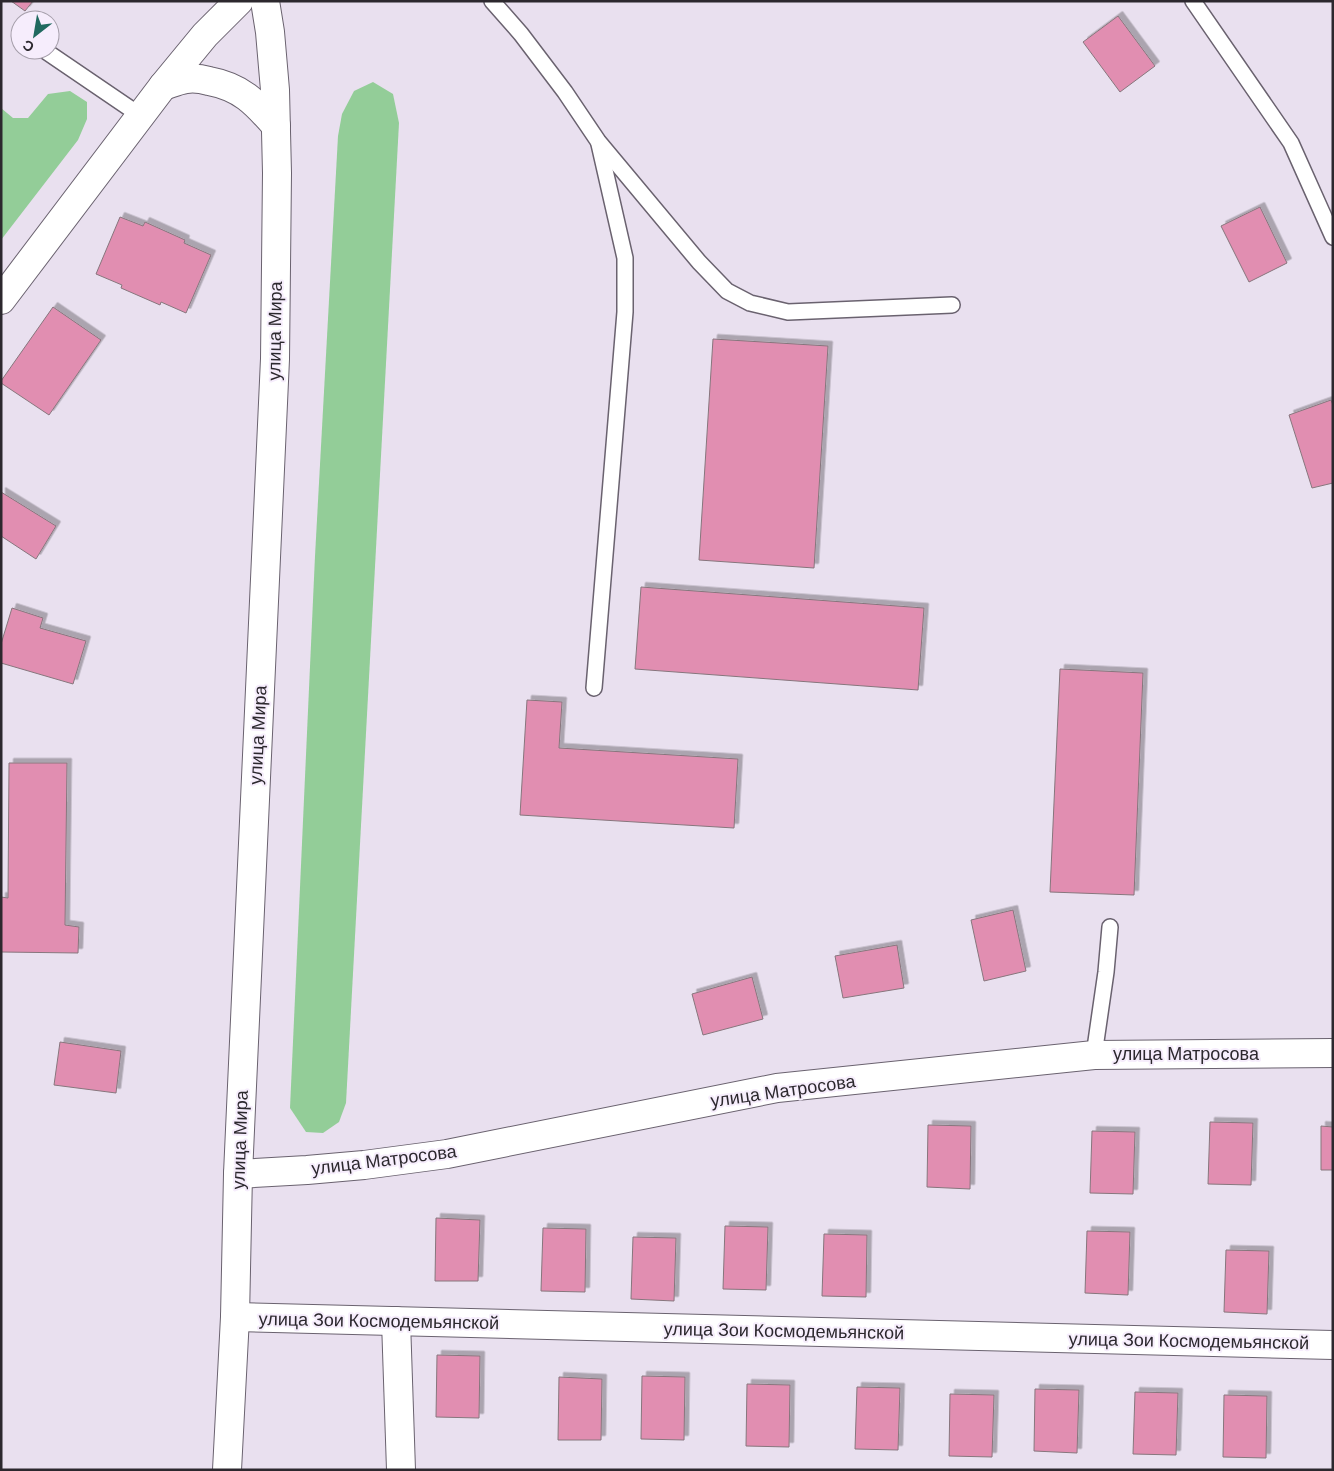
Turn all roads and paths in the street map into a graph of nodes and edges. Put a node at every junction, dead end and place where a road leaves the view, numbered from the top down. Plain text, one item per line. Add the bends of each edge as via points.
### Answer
1 (240, 1) edge
2 (266, 1) edge
3 (492, 1) edge
4 (1193, 1) edge
5 (59, 60) edge
6 (163, 86) junction
7 (141, 116) junction
8 (276, 126) junction
9 (598, 140) junction
10 (1333, 237) edge
11 (1, 300) edge
12 (952, 305) dead end
13 (594, 688) dead end
14 (1110, 927) dead end
15 (1333, 1053) edge
16 (1094, 1055) junction
17 (238, 1174) junction
18 (235, 1317) junction
19 (396, 1321) junction
20 (1333, 1345) edge
21 (228, 1470) edge
22 (400, 1470) edge

1 - 6 street
2 - 8 street, улица Мира
3 - 9 lane via 521,34
4 - 10 lane via 1291,143
5 - 7 lane
6 - 7 street
6 - 8 street via 186,79 222,83 242,92
7 - 11 street
8 - 17 street, улица Мира via 275,359
9 - 12 lane via 699,262 727,291 750,303 788,312
9 - 13 lane via 625,258 625,312
14 - 16 lane
15 - 16 street, улица Матросова
16 - 17 street, улица Матросова via 776,1088 447,1154 364,1165
17 - 18 street, улица Мира
18 - 19 street, улица Зои Космодемьянской
18 - 21 street, улица Мира
19 - 20 street, улица Зои Космодемьянской
19 - 22 street

